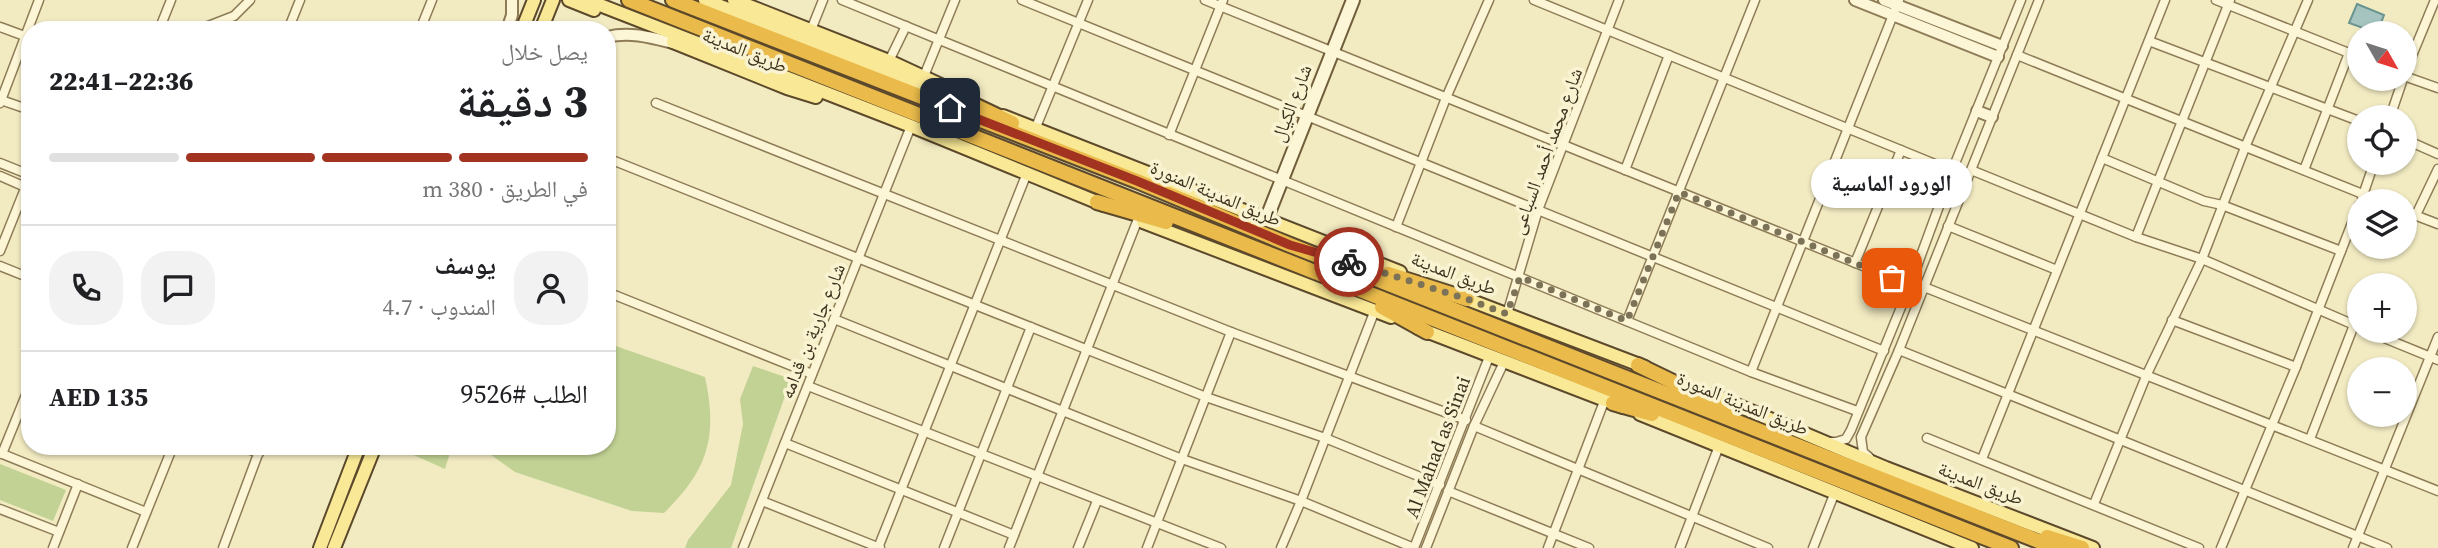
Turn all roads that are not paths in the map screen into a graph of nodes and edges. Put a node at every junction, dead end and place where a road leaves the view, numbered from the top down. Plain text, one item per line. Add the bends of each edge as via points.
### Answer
1 (38, 0) edge
2 (171, 0) edge
3 (250, 0) edge
4 (300, 0) edge
5 (432, 0) edge
6 (512, 0) edge
7 (534, 0) edge
8 (553, 0) edge
9 (569, 0) edge
10 (587, 0) edge
11 (629, 0) edge
12 (673, 0) edge
13 (705, 0) edge
14 (734, 0) edge
15 (823, 0) edge
16 (842, 0) edge
17 (955, 0) edge
18 (1022, 0) edge
19 (1088, 0) edge
20 (1205, 0) edge
21 (1353, 0) edge
22 (1489, 0) edge
23 (1534, 0) edge
24 (1619, 0) edge
25 (1755, 0) edge
26 (1855, 0) edge
27 (1884, 0) edge
28 (2021, 0) edge
29 (2039, 0) edge
30 (2165, 0) edge
31 (2216, 0) edge
32 (2308, 0) edge
33 (2435, 0) edge
34 (1222, 3) edge
35 (2229, 3) edge
36 (1896, 7) edge
37 (32, 21) edge
38 (163, 21) edge
39 (221, 21) edge
40 (292, 21) edge
41 (424, 21) edge
42 (510, 21) edge
43 (526, 21) edge
44 (545, 21) edge
45 (1079, 23) junction
46 (905, 25) junction
47 (0, 27) edge
48 (1607, 29) junction
49 (2295, 31) junction
50 (21, 34) edge
51 (616, 34) edge
52 (812, 36) junction
53 (939, 40) junction
54 (2149, 41) junction
55 (677, 44) junction
56 (2417, 45) edge
57 (1332, 51) junction
58 (2000, 52) junction
59 (2347, 52) edge
60 (21, 54) edge
61 (1669, 55) junction
62 (2017, 55) junction
63 (2347, 58) edge
64 (889, 61) junction
65 (2205, 63) junction
66 (1194, 71) junction
67 (924, 76) junction
68 (1724, 77) junction
69 (2417, 81) edge
70 (1053, 88) junction
71 (2271, 88) junction
72 (2438, 88) edge
73 (1446, 98) junction
74 (2126, 99) junction
75 (1, 101) edge
76 (656, 103) dead end
77 (974, 105) junction
78 (21, 107) edge
79 (2327, 109) junction
80 (1977, 111) junction
81 (996, 113) junction
82 (2347, 116) edge
83 (1307, 117) junction
84 (1992, 117) junction
85 (2182, 121) junction
86 (911, 126) junction
87 (1036, 127) junction
88 (1848, 128) junction
89 (1169, 135) junction
90 (2417, 144) edge
91 (1563, 145) junction
92 (2246, 145) junction
93 (1901, 150) junction
94 (2438, 153) edge
95 (2102, 158) junction
96 (616, 162) edge
97 (0, 163) edge
98 (1421, 163) junction
99 (2438, 169) edge
100 (1625, 170) junction
101 (1971, 170) junction
102 (2304, 170) junction
103 (21, 171) edge
104 (1952, 171) junction
105 (1027, 173) junction
106 (0, 176) edge
107 (1137, 181) junction
108 (1282, 181) junction
109 (2158, 181) junction
110 (21, 185) edge
111 (1679, 192) junction
112 (2347, 193) edge
113 (884, 194) junction
114 (1097, 202) junction
115 (21, 204) edge
116 (2222, 205) junction
117 (1538, 210) junction
118 (2417, 213) edge
119 (2080, 214) junction
120 (2417, 215) edge
121 (1138, 219) junction
122 (1266, 220) junction
123 (2438, 224) edge
124 (1948, 226) junction
125 (1396, 227) junction
126 (2347, 236) edge
127 (2136, 237) junction
128 (1000, 240) junction
129 (1803, 242) junction
130 (1245, 244) junction
131 (1290, 245) junction
132 (0, 251) edge
133 (2341, 251) junction
134 (1653, 257) junction
135 (858, 258) junction
136 (2202, 259) junction
137 (1855, 264) junction
138 (0, 267) edge
139 (2057, 270) junction
140 (21, 275) edge
141 (1520, 277) junction
142 (1328, 278) junction
143 (1112, 285) junction
144 (1910, 285) junction
145 (1924, 287) junction
146 (616, 296) edge
147 (1467, 299) junction
148 (974, 305) junction
149 (1777, 308) junction
150 (1374, 310) junction
151 (2319, 311) junction
152 (1507, 314) junction
153 (834, 319) junction
154 (2172, 320) junction
155 (1627, 321) junction
156 (2347, 322) edge
157 (1031, 327) junction
158 (2033, 330) junction
159 (1231, 332) junction
160 (1427, 332) junction
161 (2438, 337) edge
162 (2349, 343) edge
163 (2397, 343) edge
164 (1087, 349) junction
165 (1884, 351) junction
166 (1899, 351) junction
167 (1489, 357) junction
168 (2434, 358) edge
169 (1504, 362) junction
170 (1638, 365) junction
171 (950, 366) junction
172 (2297, 367) junction
173 (1751, 372) junction
174 (813, 374) junction
175 (2147, 374) junction
176 (1349, 375) junction
177 (808, 386) junction
178 (1007, 388) junction
179 (2008, 394) junction
180 (1206, 397) junction
181 (1609, 401) junction
182 (21, 406) edge
183 (1063, 411) junction
184 (1857, 411) junction
185 (1466, 420) junction
186 (1853, 423) junction
187 (2273, 425) junction
188 (1474, 426) junction
189 (1865, 427) junction
190 (924, 432) junction
191 (1325, 438) junction
192 (1927, 438) dead end
193 (1737, 439) junction
194 (2120, 439) junction
195 (2310, 439) junction
196 (1819, 441) junction
197 (785, 443) junction
198 (1720, 446) junction
199 (1, 453) edge
200 (981, 454) junction
201 (169, 455) edge
202 (258, 455) edge
203 (356, 455) edge
204 (371, 455) edge
205 (1826, 457) junction
206 (1182, 459) junction
207 (1982, 459) junction
208 (1886, 468) junction
209 (1578, 469) junction
210 (2383, 471) junction
211 (1037, 477) junction
212 (78, 484) junction
213 (1440, 485) junction
214 (901, 489) junction
215 (2244, 490) junction
216 (1448, 491) junction
217 (2438, 491) edge
218 (1835, 492) junction
219 (1097, 500) junction
220 (762, 501) junction
221 (1301, 501) junction
222 (1944, 504) junction
223 (2094, 504) junction
224 (0, 509) edge
225 (146, 512) junction
226 (958, 512) junction
227 (1692, 517) junction
228 (1156, 524) junction
229 (59, 533) junction
230 (1553, 534) junction
231 (1014, 535) junction
232 (2357, 536) junction
233 (1955, 539) edge
234 (53, 548) edge
235 (132, 548) edge
236 (223, 548) edge
237 (320, 548) edge
238 (334, 548) edge
239 (743, 548) edge
240 (879, 548) edge
241 (944, 548) edge
242 (1009, 548) edge
243 (1078, 548) edge
244 (1147, 548) edge
245 (1222, 548) edge
246 (1280, 548) edge
247 (1414, 548) edge
248 (1426, 548) edge
249 (1548, 548) edge
250 (1589, 548) edge
251 (1680, 548) edge
252 (1768, 548) edge
253 (1813, 548) edge
254 (1972, 548) edge
255 (2001, 548) edge
256 (2011, 548) edge
257 (2056, 548) edge
258 (2082, 548) edge
259 (2093, 548) edge
260 (2199, 548) edge
261 (2221, 548) edge
262 (2353, 548) edge
263 (2388, 548) edge

1 - 37 street
2 - 38 street
3 - 39 street via 234,16
4 - 40 street
5 - 41 street
6 - 42 street
7 - 43 main road
8 - 44 main road
9 - 55 main road, طريق المدينة
10 - 86 main road, طريق المدينة
11 - 130 highway, طريق المدينة المنورة
12 - 107 highway, طريق المدينة المنورة
13 - 52 main road, طريق المدينة
14 - 52 main road, طريق المدينة
15 - 52 street
16 - 46 street
17 - 53 street
18 - 45 street
19 - 45 street
20 - 34 street
21 - 57 main road, شارع الكيال
22 - 73 street
23 - 48 street
24 - 48 street, شارع محمد أحمد السباعى
25 - 68 street
26 - 36 street
27 - 36 street
28 - 58 street
29 - 62 street
30 - 54 street
31 - 35 street
32 - 49 street
33 - 56 street
34 - 57 street
34 - 66 street
35 - 49 street
35 - 65 street
36 - 58 street
36 - 88 street
45 - 66 street
45 - 70 street
46 - 53 street
46 - 64 street
47 - 50 street
48 - 61 street
48 - 91 street, شارع محمد أحمد السباعى
49 - 59 street
49 - 71 street
51 - 55 street
52 - 64 main road, طريق المدينة
52 - 77 main road, طريق المدينة
53 - 67 street
53 - 70 street
54 - 65 street
54 - 74 street
55 - 86 main road, طريق المدينة via 787,88
57 - 73 street
57 - 83 main road, شارع الكيال
58 - 80 street
60 - 75 street
61 - 68 street
61 - 100 street
62 - 74 street
62 - 84 street
63 - 79 street
64 - 67 main road, طريق المدينة
65 - 71 street
65 - 85 street
66 - 83 street
66 - 89 street
67 - 81 main road, طريق المدينة
68 - 88 street
68 - 111 street
69 - 72 street
70 - 87 street
70 - 89 street
71 - 79 street
71 - 92 street
73 - 91 street
73 - 98 street
74 - 85 street
74 - 95 street
75 - 78 street
76 - 113 street
77 - 81 main road, طريق المدينة
77 - 107 highway
79 - 82 street
79 - 102 street
80 - 84 street
80 - 104 street
81 - 87 main road, طريق المدينة
83 - 98 street
83 - 108 main road, شارع الكيال
84 - 101 street
85 - 92 street
85 - 109 street
86 - 105 main road, طريق المدينة
86 - 113 street, شارع جارية بن قدامه
87 - 122 main road, طريق المدينة
88 - 93 street
88 - 129 street
89 - 108 street
90 - 94 street
91 - 100 street
91 - 117 street, شارع محمد أحمد السباعى
92 - 102 street
92 - 116 street
93 - 104 street
93 - 137 street
95 - 109 street
95 - 119 street
96 - 135 street
97 - 103 street
98 - 117 street
98 - 125 street
99 - 118 street
100 - 111 street
101 - 119 street
101 - 124 street
102 - 112 street
104 - 144 street
105 - 114 main road, طريق المدينة
105 - 128 street
106 - 110 street
107 - 131 highway, طريق المدينة المنورة
108 - 122 main road, شارع الكيال
108 - 125 street
109 - 116 street
109 - 127 street
111 - 129 street
111 - 134 street
113 - 128 street
113 - 135 street, شارع جارية بن قدامه
114 - 121 main road, طريق المدينة
114 - 130 highway
115 - 132 street
116 - 133 street
116 - 136 street
117 - 134 street
117 - 141 street, شارع محمد أحمد السباعى
119 - 127 street
119 - 139 street
120 - 123 street
121 - 143 street
121 - 150 main road, طريق المدينة
122 - 147 main road, طريق المدينة
124 - 139 street
124 - 145 street
125 - 141 street
126 - 133 street
127 - 136 street
128 - 143 street
128 - 148 street
129 - 137 street
129 - 149 street
130 - 142 highway, طريق المدينة المنورة
131 - 147 highway
131 - 205 highway, طريق المدينة المنورة
133 - 151 street
134 - 149 street
134 - 155 street
135 - 148 street
135 - 153 street, شارع جارية بن قدامه
136 - 151 street
136 - 154 street
137 - 144 street
138 - 140 street
139 - 158 street
141 - 152 street, شارع محمد أحمد السباعى
141 - 155 street
142 - 160 highway
142 - 193 highway, طريق المدينة المنورة
143 - 159 street
143 - 164 street
144 - 165 street
145 - 158 street
145 - 166 street
146 - 174 street
147 - 152 main road, طريق المدينة
148 - 157 street
148 - 171 street
149 - 165 street
149 - 173 street
150 - 160 main road, طريق المدينة
150 - 176 street
151 - 156 street
151 - 172 street
152 - 170 main road, طريق المدينة
153 - 171 street
153 - 174 street, شارع جارية بن قدامه
154 - 172 street
154 - 175 street
155 - 173 street
157 - 164 street
157 - 178 street
158 - 175 street
158 - 179 street
159 - 176 street
159 - 180 street
160 - 167 main road, طريق المدينة
161 - 168 street
162 - 195 street
163 - 168 street
164 - 180 street
164 - 183 street
165 - 184 street
166 - 179 street
166 - 189 street
167 - 169 main road, طريق المدينة
167 - 185 street, Al Mahad as Sinai
168 - 210 street
169 - 181 main road, طريق المدينة
169 - 188 street, Al Mahad as Sinai
170 - 196 main road, طريق المدينة
170 - 205 highway
171 - 178 street
171 - 190 street
172 - 187 street
173 - 184 street
174 - 177 street, شارع جارية بن قدامه
175 - 187 street
175 - 194 street
176 - 185 street
176 - 191 street
177 - 190 street
177 - 197 street, شارع جارية بن قدامه
178 - 183 street
178 - 200 street
179 - 194 street
179 - 207 street
180 - 191 street
180 - 206 street
181 - 193 highway
181 - 198 main road, طريق المدينة
181 - 209 street
182 - 199 street
183 - 206 street
183 - 211 street
184 - 186 street
185 - 213 street, Al Mahad as Sinai
186 - 189 street
186 - 196 street via 1846,439
187 - 195 street
187 - 215 street
188 - 209 street
188 - 216 street, Al Mahad as Sinai
189 - 208 street via 1863,452
190 - 200 street
190 - 214 street
191 - 213 street
191 - 221 street
192 - 207 street
193 - 233 highway, طريق المدينة المنورة
194 - 215 street
194 - 223 street
195 - 210 street
196 - 208 main road, طريق المدينة
197 - 214 street
197 - 220 street, شارع جارية بن قدامه
198 - 218 main road, طريق المدينة
198 - 227 street
199 - 212 street
200 - 211 street
200 - 226 street
201 - 225 street
202 - 236 street
203 - 237 main road
204 - 238 main road
205 - 222 highway, طريق المدينة المنورة
206 - 221 street
206 - 228 street
207 - 223 street
208 - 259 main road, طريق المدينة
209 - 227 street
209 - 230 street
210 - 217 street
210 - 232 street
211 - 219 street
211 - 231 street
212 - 225 street
212 - 229 street
213 - 247 street, Al Mahad as Sinai
214 - 226 street
214 - 240 street
215 - 232 street
215 - 261 street
216 - 230 street
216 - 248 street, Al Mahad as Sinai
218 - 233 main road, طريق المدينة
218 - 253 street
219 - 228 street
219 - 243 street
220 - 239 street, شارع جارية بن قدامه
220 - 240 street
221 - 246 street
221 - 247 street
222 - 257 highway, طريق المدينة المنورة
222 - 258 highway
223 - 260 street
224 - 229 street
225 - 235 street
226 - 231 street
226 - 241 street
227 - 251 street
227 - 252 street
228 - 244 street
228 - 245 street
229 - 234 street
230 - 249 street
230 - 250 street
231 - 242 street
232 - 262 street
232 - 263 street
233 - 254 main road, طريق المدينة
233 - 255 highway
233 - 256 highway, طريق المدينة المنورة

